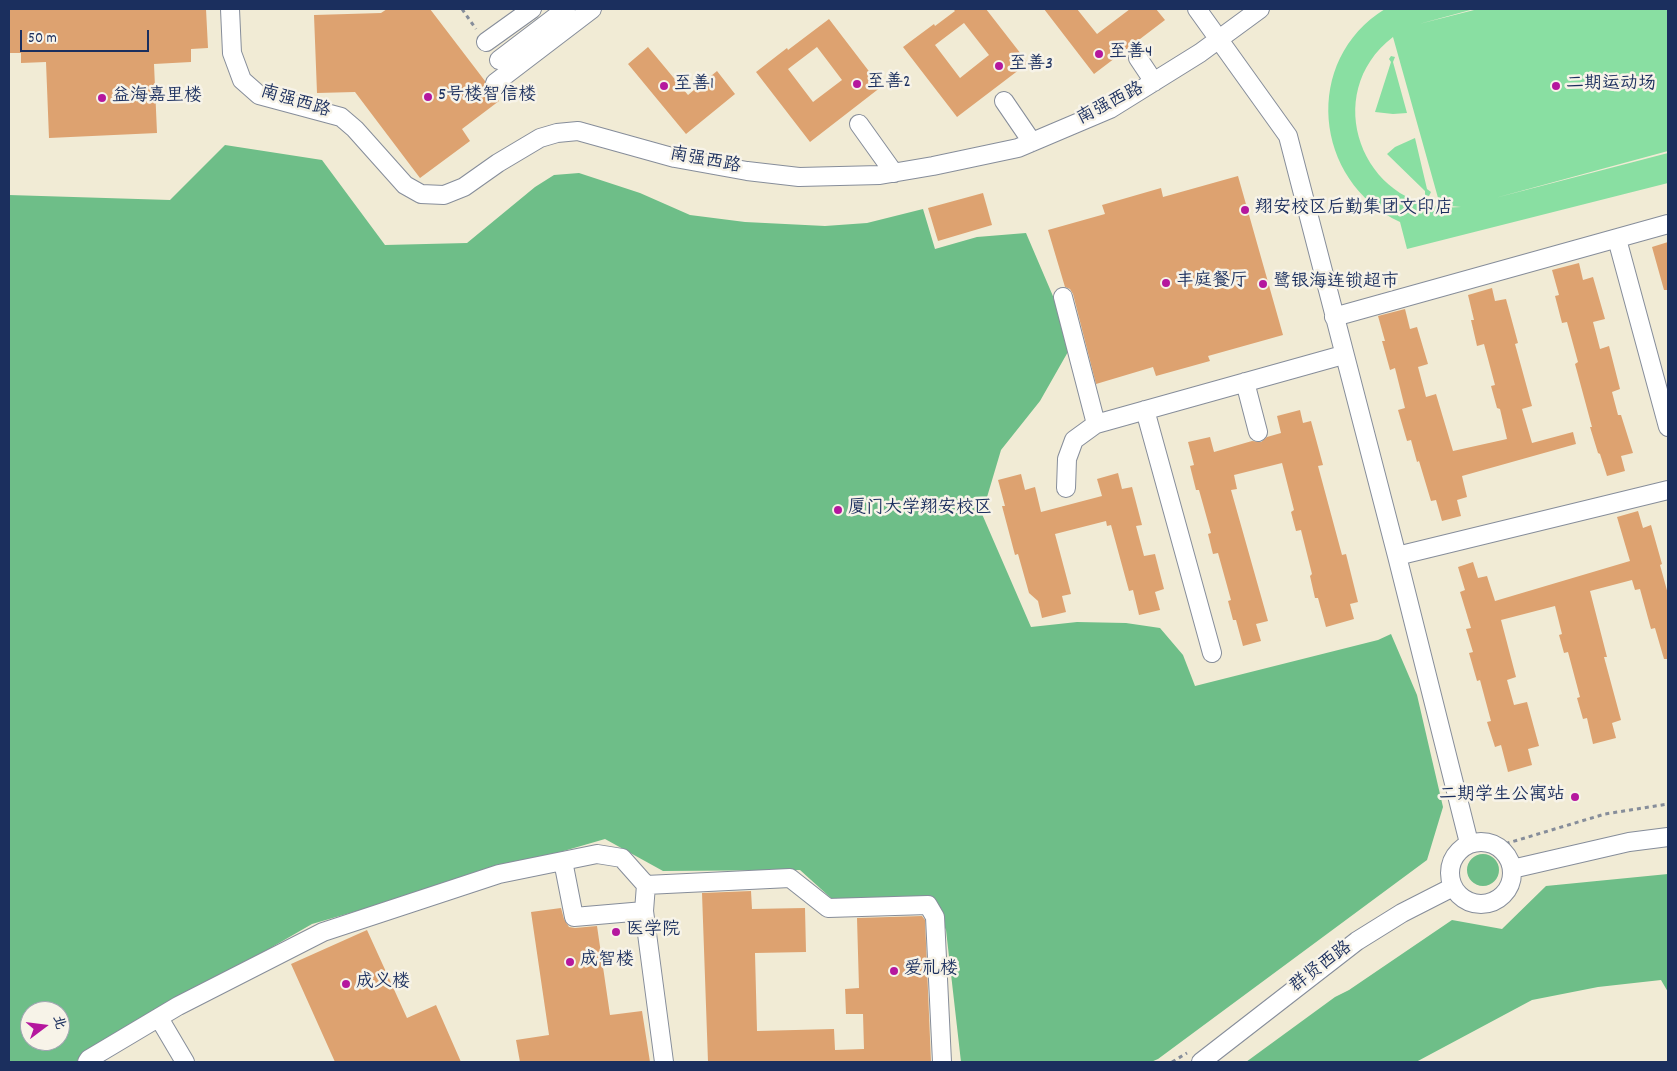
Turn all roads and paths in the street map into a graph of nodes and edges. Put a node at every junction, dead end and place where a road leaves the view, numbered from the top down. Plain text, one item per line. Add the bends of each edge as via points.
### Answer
1 (230, 9) edge
2 (532, 9) edge
3 (566, 9) edge
4 (592, 9) edge
5 (1197, 9) edge
6 (1260, 9) edge
7 (1218, 40) junction
8 (486, 42) dead end
9 (1138, 58) dead end
10 (498, 60) dead end
11 (1154, 82) junction
12 (495, 83) dead end
13 (1004, 101) dead end
14 (859, 124) dead end
15 (1032, 142) junction
16 (894, 172) junction
17 (1668, 224) edge
18 (1617, 239) junction
19 (1063, 297) dead end
20 (1334, 317) junction
21 (1344, 354) junction
22 (1246, 382) junction
23 (1145, 410) junction
24 (1096, 424) junction
25 (1668, 427) edge
26 (1258, 432) dead end
27 (1066, 488) dead end
28 (1668, 490) edge
29 (1397, 556) junction
30 (1212, 653) dead end
31 (1668, 804) edge
32 (1668, 837) edge
33 (1469, 844) junction
34 (1498, 846) junction
35 (563, 861) junction
36 (1512, 869) junction
37 (646, 885) junction
38 (1453, 887) junction
39 (644, 912) junction
40 (159, 1018) junction
41 (87, 1062) edge
42 (185, 1062) edge
43 (664, 1062) edge
44 (942, 1062) edge
45 (1201, 1062) edge

1 - 16 street, 南强西路 via 232,54 242,80 259,95 341,117 405,185 421,194 444,195 464,187 540,138 557,132 578,131 675,158 747,171 799,176
2 - 8 street
3 - 10 street
4 - 12 street
5 - 7 street
6 - 7 street, 南强西路
7 - 11 street, 南强西路
7 - 20 street via 1288,136
9 - 11 street
11 - 15 street, 南强西路 via 1110,109
13 - 15 street
14 - 16 street
15 - 16 street, 南强西路 via 1018,148
17 - 18 street
18 - 20 street
18 - 25 street
19 - 24 street
20 - 21 street
21 - 22 street
21 - 29 street
22 - 23 street
22 - 26 street
23 - 24 street
23 - 30 street
24 - 27 street via 1074,440 1067,459
28 - 29 street
29 - 33 street
31 - 34 path via 1605,814
32 - 36 street via 1629,842
33 - 34 street via 1483,842
33 - 38 street via 1460,849 1451,862 1449,877
34 - 36 street
35 - 37 street via 597,854 622,858
35 - 39 street via 574,916
35 - 40 street via 499,874 323,932
36 - 38 street via 1508,888 1502,896 1485,904 1466,900
37 - 39 street
37 - 44 street via 790,878 828,908 928,906 935,918
38 - 45 street, 群贤西路 via 1357,941
39 - 43 street
40 - 41 street
40 - 42 street

